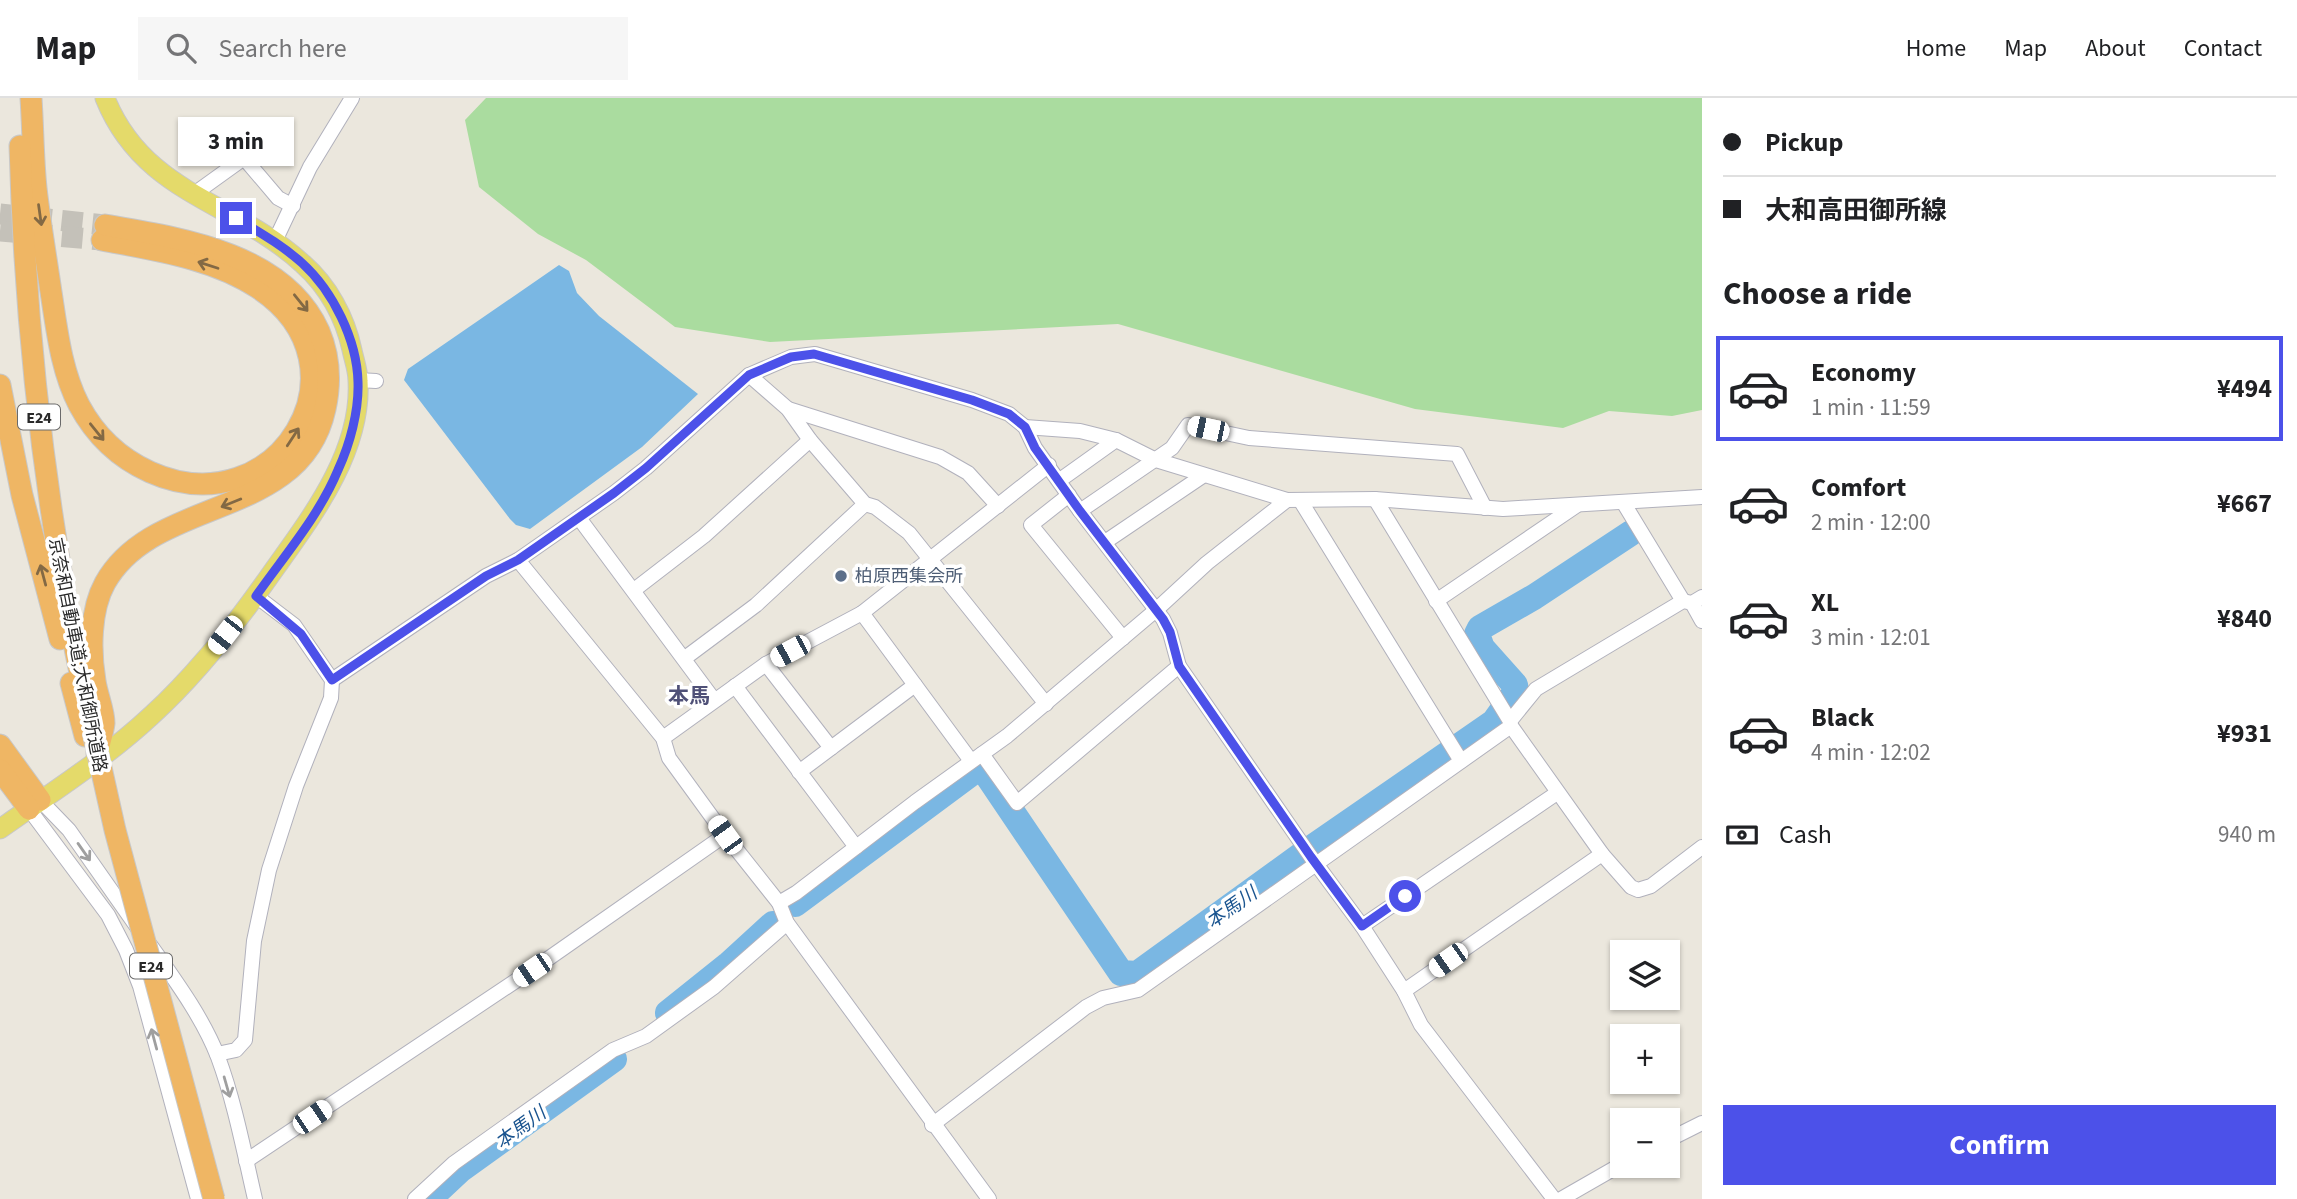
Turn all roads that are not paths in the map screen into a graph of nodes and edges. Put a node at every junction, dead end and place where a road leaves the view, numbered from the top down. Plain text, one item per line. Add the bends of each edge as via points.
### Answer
1 (18, 98) edge
2 (31, 98) edge
3 (105, 98) edge
4 (352, 98) edge
5 (194, 194) junction
6 (293, 206) junction
7 (275, 241) junction
8 (749, 375) junction
9 (0, 385) edge
10 (788, 409) junction
11 (1025, 427) junction
12 (810, 440) junction
13 (1116, 440) junction
14 (1156, 460) junction
15 (1049, 466) junction
16 (1203, 475) junction
17 (1060, 480) junction
18 (1069, 495) junction
19 (1702, 497) edge
20 (1375, 499) junction
21 (1294, 500) junction
22 (1623, 502) junction
23 (864, 504) junction
24 (998, 506) junction
25 (1576, 506) junction
26 (1485, 508) junction
27 (1080, 511) junction
28 (579, 518) junction
29 (1105, 542) junction
30 (930, 559) junction
31 (518, 560) junction
32 (634, 590) junction
33 (256, 596) junction
34 (1436, 601) junction
35 (1692, 601) edge
36 (1156, 610) junction
37 (862, 613) junction
38 (1702, 621) edge
39 (1123, 638) junction
40 (685, 659) junction
41 (766, 664) junction
42 (1179, 666) junction
43 (332, 680) junction
44 (915, 685) junction
45 (735, 686) junction
46 (714, 700) junction
47 (1046, 704) junction
48 (1506, 716) junction
49 (94, 730) junction
50 (663, 738) junction
51 (0, 745) edge
52 (831, 748) junction
53 (1455, 753) junction
54 (977, 758) junction
55 (0, 770) edge
56 (799, 772) junction
57 (1557, 793) junction
58 (34, 805) junction
59 (0, 829) edge
60 (115, 830) junction
61 (725, 835) junction
62 (856, 847) junction
63 (1702, 847) edge
64 (1602, 854) junction
65 (1313, 860) junction
66 (783, 913) junction
67 (1362, 926) junction
68 (1405, 991) junction
69 (217, 1054) junction
70 (1702, 1123) edge
71 (932, 1125) junction
72 (1680, 1134) edge
73 (246, 1161) junction
74 (1610, 1171) edge
75 (198, 1199) edge
76 (214, 1199) edge
77 (255, 1199) edge
78 (415, 1199) edge
79 (989, 1199) edge
80 (1554, 1199) edge
81 (1560, 1199) edge

1 - 49 highway, 京奈和自動車道;大和御所道路 / E24 via 26,282 40,426 61,579
2 -> 49 highway via 36,185 58,337 69,382 103,439 160,477 201,485 221,483 255,472 286,448 310,400 312,383 306,345 286,312 256,287 214,267 104,232 159,235 214,250 272,276 302,303 313,320 329,376 320,426 293,466 246,497 150,538 128,554 105,583 94,622
3 - 5 main road via 133,147 154,169
4 - 6 street via 310,167
5 - 6 street via 244,158 278,198
5 - 7 main road
6 - 7 street
7 - 33 main road via 327,289 367,381 338,471
8 - 10 street
8 - 11 street via 791,357 814,354 972,400 1009,414
8 - 28 street via 646,468
49 -> 9 highway via 22,495
10 - 12 street
10 - 24 street via 940,457 968,473
11 - 13 street via 1080,431
11 - 15 street
12 - 23 street
12 - 32 street via 704,536
13 - 14 street
13 - 17 street
14 - 16 street
14 - 26 street via 1172,448 1188,425 1249,438 1457,454
14 - 27 street
15 - 17 street
15 - 24 street
16 - 21 street
16 - 29 street
17 - 18 street
18 - 27 street
18 - 39 street via 1031,525
19 - 22 street
20 - 21 street
20 - 26 street
20 - 34 street
21 - 36 street via 1207,563
21 - 53 street
22 - 25 street
22 - 35 street
23 - 30 street via 909,533
23 - 40 street via 756,605
24 - 30 street
25 - 26 street
25 - 34 street
27 - 29 street
28 - 31 street
28 - 32 street
29 - 36 street
30 - 37 street
30 - 47 street
31 - 43 street via 486,576
31 - 50 street
32 - 40 street
33 - 43 street via 301,634
33 - 58 main road via 210,654 152,715
34 - 48 street
35 - 38 street
35 - 48 street via 1536,690
36 - 39 street
36 - 42 street via 1170,632
37 - 41 street
37 - 44 street
39 - 47 street
40 - 46 street
41 - 45 street
41 - 52 street
42 - 54 street via 1017,803
42 - 65 street
43 - 69 street via 331,698 269,870 254,941 245,1040 236,1050
44 - 52 street
44 - 54 street
45 - 46 street
45 - 56 street
46 - 50 street
47 - 54 street
48 - 53 street
48 - 57 street
49 - 60 highway, bridge
49 - 60 highway, 京奈和自動車道;大和御所道路 / E24, bridge
50 - 61 street via 669,758
51 - 58 highway
52 - 56 street
53 - 65 street
54 - 62 street
55 - 58 highway
56 - 62 street
57 - 64 street
57 - 67 street
58 - 59 main road
58 -> 69 street via 69,830 167,968
75 -> 58 street via 126,950 108,915
60 - 76 highway, 京奈和自動車道;大和御所道路 / E24, bridge
61 - 66 street
61 - 73 street
62 - 66 street via 796,893
63 - 64 street via 1651,886 1638,890
64 - 68 street
65 - 67 street
65 - 71 street via 1138,990 1086,1007
66 - 71 street
66 - 78 street via 714,987 646,1036 613,1050 454,1163
67 - 68 street
68 - 80 street via 1421,1025
69 -> 73 street
70 - 72 street
71 - 79 street
73 - 77 street
74 - 81 street

